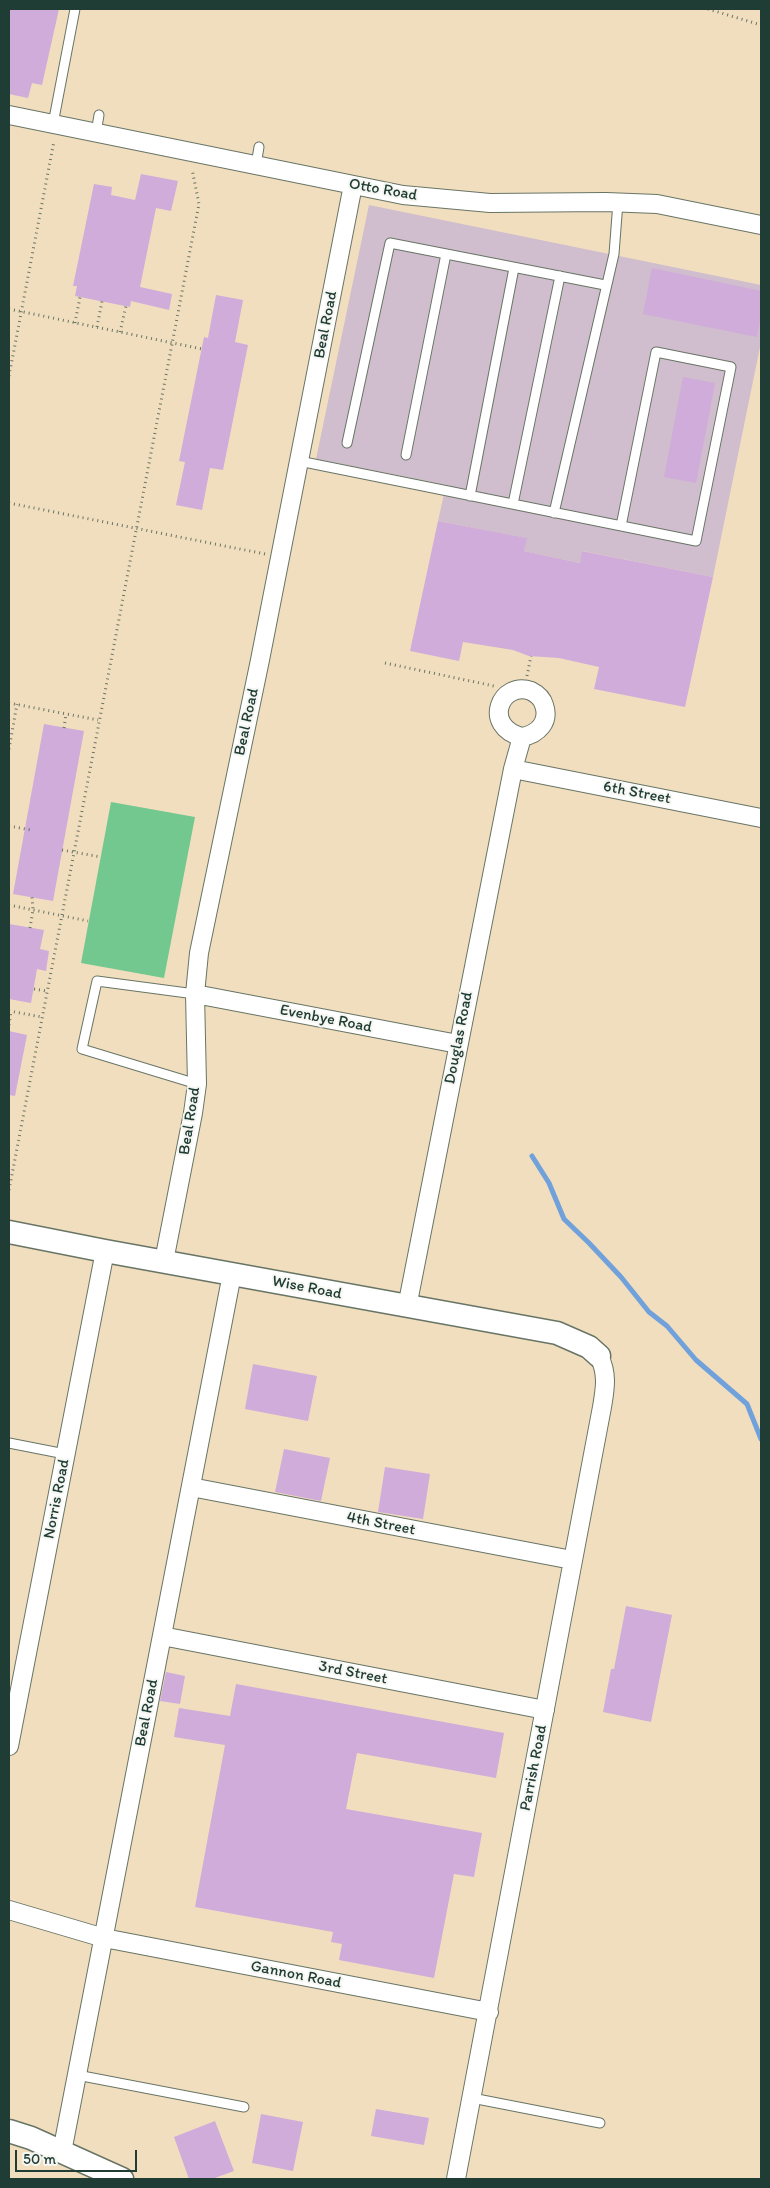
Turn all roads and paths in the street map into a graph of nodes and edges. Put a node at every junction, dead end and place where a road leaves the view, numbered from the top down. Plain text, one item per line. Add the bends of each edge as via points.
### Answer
1 (75, 9) edge
2 (708, 9) edge
3 (761, 25) edge
4 (9, 115) edge
5 (99, 115) dead end
6 (55, 124) junction
7 (96, 133) junction
8 (259, 147) dead end
9 (189, 152) junction
10 (256, 165) junction
11 (353, 185) junction
12 (618, 202) junction
13 (761, 225) edge
14 (446, 254) junction
15 (514, 268) junction
16 (560, 276) junction
17 (605, 285) junction
18 (80, 296) dead end
19 (102, 301) dead end
20 (126, 306) dead end
21 (9, 309) edge
22 (21, 311) junction
23 (74, 323) junction
24 (97, 327) junction
25 (120, 332) junction
26 (171, 342) junction
27 (202, 349) dead end
28 (9, 376) edge
29 (347, 443) dead end
30 (406, 455) dead end
31 (299, 462) junction
32 (470, 496) junction
33 (9, 503) edge
34 (513, 504) junction
35 (554, 513) junction
36 (621, 526) junction
37 (135, 528) junction
38 (280, 558) junction
39 (531, 656) dead end
40 (385, 663) dead end
41 (526, 681) dead end
42 (500, 687) dead end
43 (9, 703) edge
44 (17, 704) junction
45 (66, 714) junction
46 (98, 720) junction
47 (9, 722) edge
48 (14, 722) junction
49 (64, 728) dead end
50 (522, 737) dead end
51 (9, 749) edge
52 (513, 769) junction
53 (761, 818) edge
54 (9, 826) edge
55 (31, 830) dead end
56 (62, 850) dead end
57 (74, 851) junction
58 (100, 856) dead end
59 (32, 897) dead end
60 (9, 906) edge
61 (33, 910) junction
62 (61, 916) junction
63 (88, 921) dead end
64 (30, 928) dead end
65 (34, 989) dead end
66 (47, 991) junction
67 (195, 994) junction
68 (10, 1011) edge
69 (42, 1017) junction
70 (9, 1025) edge
71 (458, 1044) junction
72 (197, 1084) junction
73 (9, 1153) edge
74 (16, 1154) junction
75 (9, 1190) edge
76 (9, 1232) edge
77 (105, 1251) junction
78 (164, 1261) junction
79 (232, 1274) junction
80 (406, 1307) junction
81 (599, 1356) joint
82 (9, 1443) edge
83 (65, 1454) junction
84 (191, 1487) junction
85 (572, 1560) junction
86 (162, 1636) junction
87 (545, 1710) junction
88 (9, 1746) edge
89 (9, 1910) edge
90 (104, 1938) junction
91 (489, 2012) junction
92 (77, 2075) junction
93 (472, 2098) junction
94 (244, 2107) dead end
95 (600, 2123) dead end
96 (9, 2131) edge
97 (62, 2152) junction
98 (122, 2179) edge
99 (456, 2179) edge

1 - 6 lane
2 - 3 path
4 - 6 street, Otto Road
5 - 7 lane
6 - 7 street, Otto Road
6 - 22 path
7 - 9 street, Otto Road
8 - 10 lane
9 - 10 street, Otto Road
9 - 26 path via 199,204
10 - 11 street, Otto Road
11 - 12 street, Otto Road via 403,195 490,203
11 - 31 street, Beal Road
12 - 13 street, Otto Road via 657,204
12 - 17 lane via 614,254
14 - 15 lane
14 - 29 lane via 390,243
14 - 30 lane
15 - 16 lane
15 - 32 lane
16 - 17 lane
16 - 34 lane
17 - 35 lane
18 - 23 path
19 - 24 path
20 - 25 path
21 - 22 path
22 - 23 path
22 - 28 path
23 - 24 path
24 - 25 path
25 - 26 path
26 - 27 path
26 - 37 path
31 - 32 lane
31 - 38 street, Beal Road
32 - 34 lane
33 - 37 path
34 - 35 lane
35 - 36 lane
36 - 36 lane via 696,541 731,367 656,352
37 - 38 path
37 - 46 path
38 - 67 street, Beal Road via 199,953
39 - 41 path
40 - 42 path
43 - 44 path
44 - 45 path
44 - 48 path
45 - 46 path
45 - 49 path
46 - 57 path
47 - 48 path
48 - 51 path
50 - 52 street, Douglas Road
52 - 53 street, 6th Street
52 - 71 street, Douglas Road
54 - 55 path
56 - 57 path
57 - 58 path
57 - 62 path
59 - 61 path
60 - 61 path
61 - 62 path
61 - 64 path
62 - 63 path
62 - 66 path
65 - 66 path
66 - 69 path
67 - 71 street, Evenbye Road
67 - 72 street, Beal Road
67 - 72 lane via 97,981 82,1049
68 - 69 path
68 - 70 path
69 - 74 path
71 - 80 street, Douglas Road
72 - 78 street, Beal Road
73 - 74 path
74 - 75 path
76 - 77 street, Wise Road
77 - 78 street, Wise Road
77 - 83 street, Norris Road
78 - 79 street, Wise Road
79 - 80 street, Wise Road
79 - 84 street, Beal Road
80 - 81 street, Wise Road via 557,1333 589,1347
81 - 85 street, Parrish Road via 606,1380
82 - 83 lane
83 - 88 street, Norris Road
84 - 85 street, 4th Street
84 - 86 street, Beal Road
85 - 87 street, Parrish Road
86 - 87 street, 3rd Street
86 - 90 street, Beal Road
87 - 91 street, Parrish Road
89 - 90 street, Gannon Road
90 - 91 street, Gannon Road
90 - 92 street, Beal Road
91 - 93 street, Parrish Road
92 - 94 lane
92 - 97 street, Beal Road
93 - 95 lane
93 - 99 street, Parrish Road
96 - 97 street
97 - 98 street

